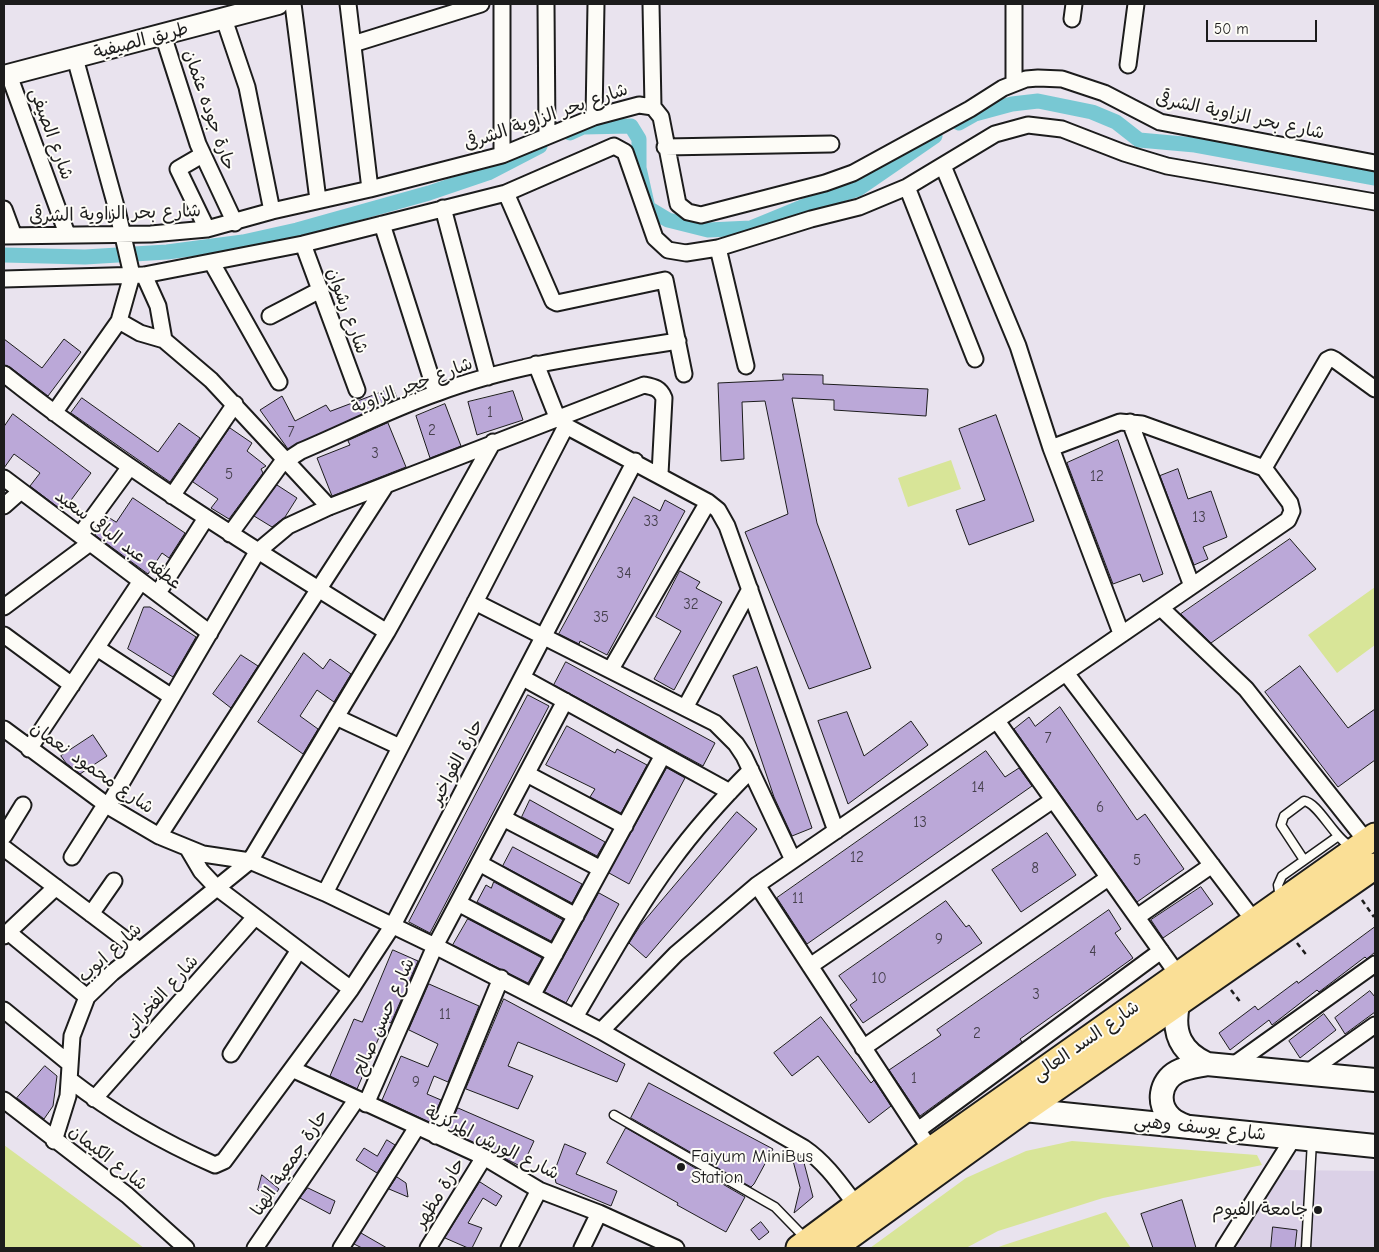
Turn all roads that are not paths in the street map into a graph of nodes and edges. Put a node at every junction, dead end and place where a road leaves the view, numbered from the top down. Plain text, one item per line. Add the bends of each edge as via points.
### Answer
1 (278, 4) edge
2 (293, 4) edge
3 (348, 4) edge
4 (481, 4) edge
5 (502, 4) edge
6 (546, 4) edge
7 (596, 4) edge
8 (651, 4) edge
9 (1014, 4) edge
10 (1136, 4) edge
11 (224, 19) junction
12 (163, 35) junction
13 (353, 44) junction
14 (75, 58) junction
15 (1128, 65) dead end
16 (6, 75) edge
17 (1014, 83) junction
18 (653, 107) junction
19 (594, 117) junction
20 (547, 135) junction
21 (831, 144) dead end
22 (665, 147) junction
23 (202, 155) junction
24 (502, 155) junction
25 (1375, 163) edge
26 (943, 166) junction
27 (907, 187) junction
28 (370, 189) junction
29 (506, 193) junction
30 (318, 200) junction
31 (1375, 202) edge
32 (443, 208) junction
33 (4, 209) edge
34 (272, 211) junction
35 (235, 223) junction
36 (382, 224) junction
37 (207, 230) junction
38 (67, 234) junction
39 (122, 234) junction
40 (9, 236) edge
41 (302, 244) junction
42 (718, 248) junction
43 (212, 263) junction
44 (138, 275) junction
45 (4, 279) edge
46 (320, 290) junction
47 (270, 316) dead end
48 (119, 321) junction
49 (164, 340) junction
50 (678, 341) junction
51 (974, 359) dead end
52 (536, 364) junction
53 (746, 366) dead end
54 (4, 374) edge
55 (684, 374) dead end
56 (488, 377) junction
57 (278, 382) dead end
58 (1375, 388) edge
59 (357, 390) dead end
60 (436, 393) junction
61 (235, 404) junction
62 (54, 413) junction
63 (562, 422) junction
64 (1130, 422) junction
65 (493, 442) junction
66 (1051, 448) junction
67 (286, 459) junction
68 (635, 461) junction
69 (129, 468) junction
70 (1264, 468) junction
71 (660, 474) junction
72 (4, 478) edge
73 (386, 485) junction
74 (21, 491) junction
75 (172, 496) junction
76 (708, 502) junction
77 (4, 506) edge
78 (329, 506) junction
79 (206, 518) junction
80 (230, 534) junction
81 (85, 539) junction
82 (258, 552) junction
83 (142, 581) junction
84 (1192, 586) junction
85 (750, 589) junction
86 (319, 590) junction
87 (158, 593) junction
88 (475, 602) junction
89 (4, 608) edge
90 (1161, 608) junction
91 (387, 632) junction
92 (210, 633) junction
93 (1121, 633) junction
94 (4, 635) edge
95 (544, 636) junction
96 (97, 648) junction
97 (611, 669) junction
98 (1066, 673) junction
99 (523, 678) junction
100 (72, 685) junction
101 (172, 697) junction
102 (565, 701) junction
103 (686, 706) junction
104 (336, 717) junction
105 (997, 720) junction
106 (4, 729) edge
107 (400, 747) junction
108 (29, 749) junction
109 (663, 755) junction
110 (751, 770) junction
111 (527, 774) junction
112 (730, 792) junction
113 (1053, 800) junction
114 (23, 805) dead end
115 (106, 806) junction
116 (503, 818) junction
117 (625, 826) junction
118 (836, 831) junction
119 (4, 836) edge
120 (159, 836) junction
121 (1359, 841) edge
122 (4, 848) edge
123 (188, 849) junction
124 (72, 857) dead end
125 (793, 860) junction
126 (1304, 860) junction
127 (250, 861) junction
128 (479, 863) junction
129 (1212, 865) junction
130 (1375, 866) edge
131 (601, 869) junction
132 (1108, 878) junction
133 (114, 881) dead end
134 (757, 885) junction
135 (56, 887) junction
136 (216, 887) junction
137 (325, 893) junction
138 (458, 903) junction
139 (1282, 903) junction
140 (91, 914) junction
141 (576, 916) junction
142 (1137, 917) junction
143 (255, 918) junction
144 (1255, 922) junction
145 (393, 925) junction
146 (6, 934) edge
147 (435, 946) junction
148 (139, 950) junction
149 (299, 950) junction
150 (1161, 951) junction
151 (555, 954) junction
152 (1375, 964) edge
153 (810, 966) junction
154 (1178, 975) junction
155 (501, 978) junction
156 (351, 989) junction
157 (532, 994) junction
158 (87, 997) junction
159 (1178, 1005) junction
160 (4, 1010) edge
161 (574, 1017) junction
162 (1375, 1025) edge
163 (601, 1031) junction
164 (863, 1048) junction
165 (231, 1054) dead end
166 (70, 1064) junction
167 (1208, 1064) junction
168 (1232, 1066) junction
169 (292, 1069) junction
170 (1307, 1073) junction
171 (70, 1080) junction
172 (1375, 1080) edge
173 (94, 1099) junction
174 (4, 1100) edge
175 (361, 1102) junction
176 (1024, 1110) junction
177 (614, 1115) dead end
178 (417, 1127) junction
179 (1190, 1128) junction
180 (436, 1136) junction
181 (1303, 1138) junction
182 (54, 1141) junction
183 (1375, 1146) edge
184 (931, 1150) junction
185 (484, 1157) junction
186 (897, 1189) junction
187 (539, 1190) junction
188 (856, 1205) junction
189 (600, 1213) junction
190 (803, 1245) edge
191 (186, 1248) edge
192 (255, 1248) edge
193 (342, 1248) edge
194 (428, 1248) edge
195 (509, 1248) edge
196 (582, 1248) edge
197 (676, 1248) edge
198 (833, 1248) edge
199 (1224, 1248) edge
200 (1306, 1248) edge

1 - 11 street, طريق الصيفية
2 - 30 street
3 - 13 street
4 - 13 street
5 - 24 street
6 - 20 street
7 - 19 street
8 - 18 street
9 - 17 street
10 - 15 street
11 - 12 street, طريق الصيفية
11 - 34 street via 247,87
12 - 14 street, طريق الصيفية
12 - 23 street, حارة جوده عثمان
13 - 28 street
14 - 16 street, طريق الصيفية
14 - 39 street
16 - 38 street, شارع الصيفى
17 - 22 street, شارع بحر الزاوية الشرقى via 853,173 701,215 688,212 678,204
17 - 25 street, شارع بحر الزاوية الشرقى via 1038,78 1062,79 1112,96 1160,122
18 - 19 street, شارع بحر الزاوية الشرقى via 639,105
18 - 22 street, شارع بحر الزاوية الشرقى via 660,117
19 - 20 street, شارع بحر الزاوية الشرقى
20 - 24 street, شارع بحر الزاوية الشرقى
21 - 22 street
23 - 35 street, حارة جوده عثمان
23 - 37 street via 178,169
24 - 28 street, شارع بحر الزاوية الشرقى
26 - 27 street
26 - 31 street via 1006,130 1040,125 1062,129 1146,161
26 - 66 street via 1018,346
27 - 42 street via 859,207
27 - 51 street
28 - 30 street, شارع بحر الزاوية الشرقى
29 - 32 street
29 - 42 street via 610,146 618,147 625,152 651,230 661,245 686,254
29 - 50 street via 553,300 561,304 665,280
30 - 34 street, شارع بحر الزاوية الشرقى
32 - 36 street
32 - 56 street
33 - 40 street
34 - 35 street, شارع بحر الزاوية الشرقى
35 - 37 street, شارع بحر الزاوية الشرقى
36 - 41 street
36 - 60 street
37 - 39 street, شارع بحر الزاوية الشرقى
38 - 39 street, شارع بحر الزاوية الشرقى
38 - 40 street, شارع بحر الزاوية الشرقى
39 - 44 street
41 - 43 street
41 - 46 street, شارع رشوان
42 - 53 street
43 - 44 street
43 - 57 street
44 - 45 street
44 - 48 street
44 - 49 street via 158,306
46 - 47 street
46 - 59 street, شارع رشوان
48 - 49 street via 140,333
48 - 62 street
49 - 61 street
50 - 52 street, شارع حجر الزاوية
50 - 55 street
52 - 56 street, شارع حجر الزاوية
52 - 63 street
54 - 62 street
56 - 60 street, شارع حجر الزاوية
58 - 70 street via 1335,360 1326,360
60 - 67 street, شارع حجر الزاوية
61 - 67 street
61 - 75 street
62 - 69 street
63 - 65 street
63 - 68 street
63 - 71 street via 644,385 654,387 664,398
63 - 88 street
64 - 66 street via 1120,422
64 - 70 street
64 - 84 street
65 - 73 street
65 - 91 street
66 - 93 street
67 - 78 street
67 - 80 street, شارع حجر الزاوية
68 - 71 street
68 - 95 street, حارة الفواخير
69 - 75 street
69 - 81 street
70 - 84 street via 1290,502 1292,511 1288,520
71 - 76 street
72 - 74 street, عطفه عبد الباقى سعيد
73 - 78 street
73 - 86 street
74 - 77 street
74 - 81 street, عطفه عبد الباقى سعيد
75 - 79 street
76 - 85 street via 718,510 728,526
76 - 97 street
78 - 82 street via 288,526
79 - 80 street
79 - 87 street
80 - 82 street
81 - 83 street, عطفه عبد الباقى سعيد
81 - 89 street
82 - 86 street
82 - 92 street
83 - 87 street, عطفه عبد الباقى سعيد
83 - 96 street
84 - 90 street
85 - 103 street
85 - 118 street
86 - 91 street
86 - 120 street
87 - 92 street, عطفه عبد الباقى سعيد
88 - 95 street
88 - 107 street
90 - 93 street
90 - 121 street via 1246,689
91 - 104 street
92 - 101 street
93 - 98 street
94 - 100 street
95 - 97 street
95 - 99 street, حارة الفواخير
96 - 100 street
96 - 101 street
97 - 103 street
98 - 105 street
98 - 129 street
99 - 102 street
99 - 145 street, حارة الفواخير
100 - 108 street
101 - 115 street
102 - 109 street
102 - 111 street, شارع حسن صالح
103 - 110 street via 726,732
104 - 107 street
104 - 127 street
105 - 113 street
105 - 118 street
106 - 108 street, شارع محمود نعمان
107 - 137 street
108 - 115 street, شارع محمود نعمان
109 - 112 street
109 - 117 street
110 - 112 street
110 - 125 street
111 - 116 street, شارع حسن صالح
111 - 117 street
112 - 161 street via 656,883
113 - 132 street
113 - 153 street
114 - 119 street
115 - 120 street, شارع محمود نعمان
115 - 124 street
116 - 128 street, شارع حسن صالح
116 - 131 street
117 - 131 street
118 - 125 street
120 - 123 street, شارع محمود نعمان
121 - 126 lane
121 - 126 lane via 1312,804 1302,802 1284,816 1281,825
121 - 139 main road, شارع السد العالى
122 - 135 street
123 - 127 street, شارع محمود نعمان
123 - 136 street via 201,871
125 - 134 street
126 - 139 lane via 1280,879 1278,891
127 - 136 street, شارع ايوب
127 - 137 street, شارع محمود نعمان
128 - 138 street, شارع حسن صالح
128 - 141 street
129 - 142 street
129 - 144 street
130 - 159 main road, شارع السد العالى
131 - 141 street
132 - 142 street
132 - 164 street
133 - 140 street
134 - 153 street
134 - 163 street via 676,954
135 - 140 street
135 - 146 street
136 - 143 street
136 - 148 street, شارع ايوب
137 - 145 street, شارع محمود نعمان
138 - 147 street, شارع حسن صالح
138 - 151 street
139 - 144 main road, شارع السد العالى
140 - 148 street
141 - 151 street
142 - 150 street
143 - 149 street
143 - 173 street, شارع الفخرانى
144 - 154 main road, شارع السد العالى
145 - 147 street, شارع محمود نعمان
145 - 156 street, حارة الفواخير
146 - 158 street
147 - 155 street, شارع محمود نعمان
147 - 175 street, شارع حسن صالح
148 - 158 street, شارع ايوب
149 - 156 street
149 - 165 street
150 - 154 street
150 - 184 street
151 - 157 street
152 - 168 street
153 - 164 street
154 - 184 main road, شارع السد العالى
155 - 157 street, شارع محمود نعمان
155 - 180 street
156 - 169 street, حارة الفواخير
157 - 161 street, شارع محمود نعمان
158 - 166 street, شارع ايوب via 72,1036
159 - 167 main road via 1175,1019 1183,1047 1194,1058
159 - 176 main road, شارع السد العالى
160 - 166 street
161 - 163 street, شارع محمود نعمان
162 - 170 street
163 - 188 street, شارع محمود نعمان via 804,1148 833,1174
164 - 184 street
166 - 171 street, شارع ايوب
167 - 168 main road
167 - 179 main road via 1177,1072 1165,1083 1162,1091 1167,1114
168 - 170 main road
169 - 173 street, حارة الفواخير via 219,1165 151,1135
169 - 175 street, شارع الورش المركزية
170 - 172 main road
171 - 173 street
171 - 182 street, شارع ايوب via 65,1111
174 - 182 street, شارع الكيمان
175 - 178 street, شارع الورش المركزية
175 - 192 street, حارة جمعية الهنا
176 - 179 main road, شارع يوسف وهبى
176 - 184 main road, شارع السد العالى
177 - 190 lane via 775,1207
178 - 180 street, شارع الورش المركزية
178 - 193 street
179 - 181 main road, شارع يوسف وهبى
180 - 185 street, شارع الورش المركزية
181 - 183 main road, شارع يوسف وهبى
181 - 199 street
181 - 200 lane
182 - 191 street, شارع الكيمان via 127,1195
184 - 186 main road, شارع السد العالى
185 - 187 street, شارع الورش المركزية
185 - 194 street, حارة مظهر
186 - 188 main road, شارع السد العالى
186 - 198 main road, شارع السد العالى
187 - 189 street, شارع الورش المركزية
187 - 195 street
188 - 190 main road, شارع السد العالى
189 - 196 street
189 - 197 street, شارع الورش المركزية

